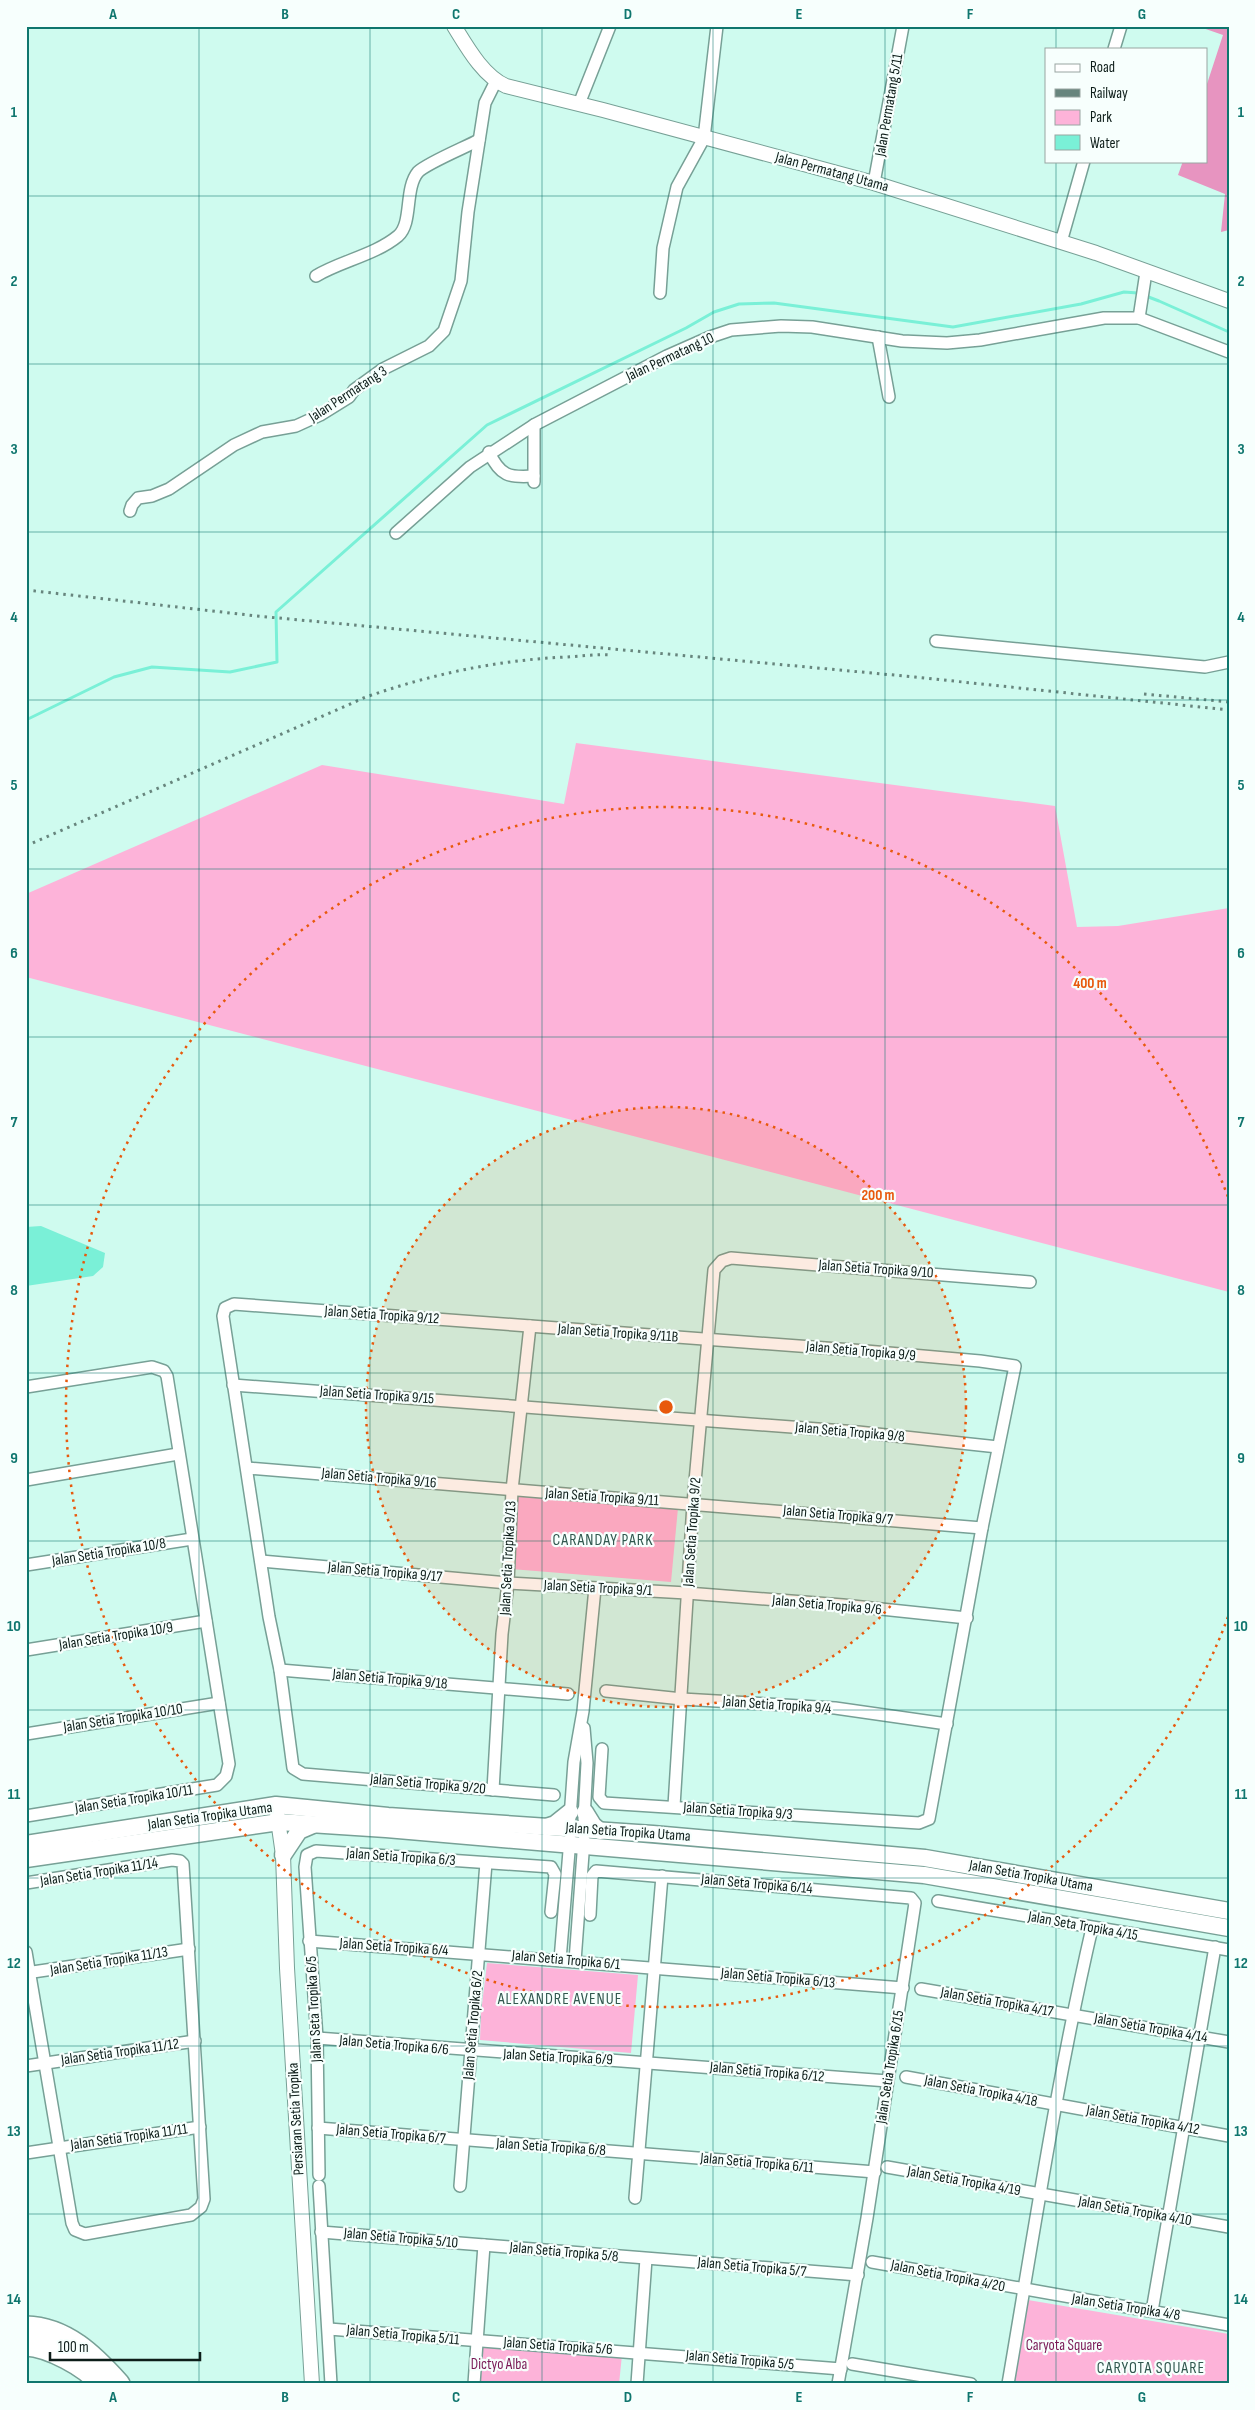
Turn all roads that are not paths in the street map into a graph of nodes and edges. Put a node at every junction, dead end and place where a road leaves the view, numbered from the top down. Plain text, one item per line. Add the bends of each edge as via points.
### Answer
1 (454, 26) edge
2 (610, 26) edge
3 (717, 26) edge
4 (903, 26) edge
5 (1121, 26) edge
6 (1114, 48) edge
7 (496, 81) junction
8 (579, 104) junction
9 (704, 138) junction
10 (479, 140) junction
11 (1084, 162) edge
12 (874, 183) junction
13 (1061, 242) junction
14 (316, 276) dead end
15 (1145, 278) junction
16 (660, 293) dead end
17 (1228, 299) edge
18 (1140, 315) junction
19 (878, 337) junction
20 (1229, 352) edge
21 (889, 397) dead end
22 (534, 425) junction
23 (489, 452) junction
24 (130, 511) dead end
25 (396, 533) dead end
26 (936, 641) dead end
27 (1229, 662) edge
28 (722, 1261) joint
29 (1030, 1282) dead end
30 (530, 1326) junction
31 (707, 1339) junction
32 (233, 1385) junction
33 (26, 1387) edge
34 (520, 1406) junction
35 (701, 1420) junction
36 (998, 1447) junction
37 (178, 1454) junction
38 (247, 1468) junction
39 (26, 1480) edge
40 (512, 1490) junction
41 (693, 1504) junction
42 (982, 1528) junction
43 (192, 1539) junction
44 (261, 1561) junction
45 (26, 1565) edge
46 (508, 1583) junction
47 (595, 1588) junction
48 (687, 1593) junction
49 (967, 1618) junction
50 (206, 1621) junction
51 (26, 1650) edge
52 (280, 1670) junction
53 (500, 1688) junction
54 (606, 1691) dead end
55 (568, 1694) dead end
56 (682, 1699) junction
57 (219, 1703) junction
58 (583, 1711) junction
59 (947, 1724) junction
60 (26, 1734) edge
61 (602, 1749) dead end
62 (493, 1790) junction
63 (571, 1794) junction
64 (584, 1794) junction
65 (554, 1795) dead end
66 (276, 1805) junction
67 (674, 1806) junction
68 (26, 1816) edge
69 (279, 1822) junction
70 (582, 1822) junction
71 (314, 1825) junction
72 (26, 1844) edge
73 (577, 1847) junction
74 (316, 1850) joint
75 (283, 1855) junction
76 (26, 1859) edge
77 (486, 1863) junction
78 (662, 1876) junction
79 (26, 1883) edge
80 (566, 1892) junction
81 (580, 1893) junction
82 (938, 1901) dead end
83 (916, 1907) joint
84 (1229, 1911) edge
85 (551, 1912) dead end
86 (590, 1915) dead end
87 (1092, 1928) junction
88 (1229, 1928) edge
89 (310, 1941) junction
90 (1215, 1947) junction
91 (189, 1949) junction
92 (1229, 1950) edge
93 (26, 1952) edge
94 (478, 1953) junction
95 (560, 1960) junction
96 (575, 1961) junction
97 (653, 1967) junction
98 (28, 1973) edge
99 (903, 1988) junction
100 (921, 1989) dead end
101 (1073, 2015) junction
102 (1198, 2037) junction
103 (317, 2038) junction
104 (195, 2041) junction
105 (1229, 2042) edge
106 (471, 2051) junction
107 (646, 2062) junction
108 (45, 2063) junction
109 (26, 2066) edge
110 (906, 2076) dead end
111 (888, 2081) junction
112 (1057, 2105) junction
113 (200, 2127) junction
114 (1183, 2127) junction
115 (318, 2128) junction
116 (1229, 2136) edge
117 (463, 2141) junction
118 (58, 2148) junction
119 (26, 2153) edge
120 (639, 2153) junction
121 (887, 2168) dead end
122 (875, 2172) junction
123 (460, 2186) dead end
124 (1040, 2194) junction
125 (635, 2198) dead end
126 (1168, 2216) junction
127 (1229, 2227) edge
128 (321, 2232) junction
129 (483, 2245) junction
130 (646, 2258) junction
131 (872, 2262) dead end
132 (858, 2276) junction
133 (1024, 2290) junction
134 (1152, 2311) junction
135 (1229, 2325) edge
136 (26, 2326) edge
137 (328, 2329) junction
138 (478, 2341) junction
139 (26, 2344) edge
140 (638, 2352) junction
141 (852, 2364) dead end
142 (841, 2369) junction
143 (100, 2384) edge
144 (119, 2384) edge
145 (312, 2384) edge
146 (331, 2384) edge
147 (474, 2384) edge
148 (637, 2384) edge
149 (838, 2384) edge
150 (971, 2384) edge
151 (1008, 2384) edge

1 - 7 street, Jalan Permatang Utama via 478,62
2 - 8 street
3 - 9 street
4 - 12 street, Jalan Permatang 5/11
5 - 6 street
7 - 8 street, Jalan Permatang Utama
7 - 10 street, Jalan Permatang 3 via 487,96
8 - 9 street, Jalan Permatang Utama
9 - 12 street, Jalan Permatang Utama
9 - 16 street via 677,187 663,248
10 - 14 street via 419,172 411,188 406,222 399,235
10 - 24 street, Jalan Permatang 3 via 461,281 452,313 437,340 383,370 320,415 296,426 262,432 234,445 169,489 138,498
11 - 13 street
12 - 13 street, Jalan Permatang Utama
13 - 15 street, Jalan Permatang Utama
15 - 17 street, Jalan Permatang Utama
15 - 18 street
18 - 19 street, Jalan Permatang 10 via 947,343
18 - 20 street
19 - 21 street
19 - 22 street, Jalan Permatang 10 via 812,327 731,330 667,356
22 - 23 street, Jalan Permatang 10
22 - 23 street via 534,479 515,478 504,473
23 - 25 street, Jalan Permatang 10
26 - 27 street via 1205,666
28 - 29 street, Jalan Setia Tropika 9/10 via 731,1258
28 - 31 street, Jalan Setia Tropika 9/2 via 714,1270
30 - 31 street, Jalan Setia Tropika 9/11B
30 - 32 street, Jalan Setia Tropika 9/12 via 234,1304 224,1308 222,1316
30 - 34 street, Jalan Setia Tropika 9/13
31 - 35 street, Jalan Setia Tropika 9/2
31 - 36 street, Jalan Setia Tropika 9/9 via 980,1360 1015,1366
32 - 34 street, Jalan Setia Tropika 9/15
32 - 38 street
33 - 37 street via 158,1368 167,1376
34 - 35 street, Jalan Setia Tropika 9/15
34 - 40 street, Jalan Setia Tropika 9/13
35 - 36 street, Jalan Setia Tropika 9/8
35 - 41 street, Jalan Setia Tropika 9/2
36 - 42 street
37 - 39 street
37 - 43 street
38 - 40 street, Jalan Setia Tropika 9/16
38 - 44 street
40 - 41 street, Jalan Setia Tropika 9/11
40 - 46 street, Jalan Setia Tropika 9/13
41 - 42 street, Jalan Setia Tropika 9/7
41 - 48 street, Jalan Setia Tropika 9/2
42 - 49 street
43 - 45 street, Jalan Setia Tropika 10/8
43 - 50 street
44 - 46 street, Jalan Setia Tropika 9/17
44 - 52 street
46 - 47 street, Jalan Setia Tropika 9/1
46 - 53 street, Jalan Setia Tropika 9/13
47 - 48 street, Jalan Setia Tropika 9/1
47 - 58 street
48 - 49 street, Jalan Setia Tropika 9/6
48 - 56 street, Jalan Setia Tropika 9/2
49 - 59 street
50 - 51 street, Jalan Setia Tropika 10/9
50 - 57 street
52 - 53 street, Jalan Setia Tropika 9/18
52 - 62 street, Jalan Setia Tropika 9/20 via 289,1753 293,1768 303,1774
53 - 55 street, Jalan Setia Tropika 9/18
53 - 62 street, Jalan Setia Tropika 9/13
54 - 56 street, Jalan Setia Tropika 9/4
56 - 59 street, Jalan Setia Tropika 9/4 via 835,1708
56 - 67 street, Jalan Setia Tropika 9/2
57 - 60 street, Jalan Setia Tropika 10/10
57 - 68 street, Jalan Setia Tropika 10/11 via 229,1764 226,1776 217,1785
58 - 63 street
58 - 64 street via 587,1763
59 - 67 street, Jalan Setia Tropika 9/3 via 929,1819 919,1823
61 - 67 street, Jalan Setia Tropika 9/3 via 601,1802
62 - 65 street, Jalan Setia Tropika 9/20
63 - 64 street
63 - 70 street
64 - 70 street
66 - 69 street, Persiaran Setia Tropika
66 - 70 main road, Jalan Setia Tropika Utama via 546,1826
66 - 72 main road, Jalan Setia Tropika Utama
69 - 71 main road, Jalan Setia Tropika Utama
69 - 75 street, Persiaran Setia Tropika
69 - 76 main road, Jalan Setia Tropika Utama
70 - 73 street
70 - 84 main road, Jalan Setia Tropika Utama via 925,1858
71 - 73 main road, Jalan Setia Tropika Utama
71 - 75 main road via 299,1831
73 - 80 street
73 - 81 street
73 - 88 main road, Jalan Setia Tropika Utama via 924,1875
74 - 77 street, Jalan Setia Tropika 6/3
74 - 89 street, Jalan Seta Tropika 6/5 via 307,1855 305,1861
75 - 145 street, Persiaran Setia Tropika
77 - 85 street, Jalan Setia Tropika 6/3 via 553,1868
77 - 94 street, Jalan Setia Tropika 6/2
78 - 83 street, Jalan Seta Tropika 6/14 via 911,1898
78 - 86 street, Jalan Seta Tropika 6/14 via 593,1873
78 - 97 street
79 - 91 street, Jalan Setia Tropika 11/14 via 180,1861 184,1864
80 - 81 street
80 - 95 street
81 - 96 street
82 - 87 street, Jalan Seta Tropika 4/15
83 - 99 street, Jalan Setia Tropika 6/15
87 - 90 street, Jalan Seta Tropika 4/15
87 - 101 street
89 - 94 street, Jalan Setia Tropika 6/4
89 - 103 street, Jalan Seta Tropika 6/5
90 - 92 street, Jalan Seta Tropika 4/15
90 - 102 street
91 - 98 street, Jalan Setia Tropika 11/13
91 - 104 street
93 - 98 street
94 - 95 street, Jalan Setia Tropika 6/1
94 - 106 street, Jalan Setia Tropika 6/2
95 - 96 street, Jalan Setia Tropika 6/1
96 - 97 street, Jalan Setia Tropika 6/1
97 - 99 street, Jalan Setia Tropika 6/13
97 - 107 street
98 - 108 street
99 - 111 street, Jalan Setia Tropika 6/15
100 - 101 street, Jalan Setia Tropika 4/17
101 - 102 street, Jalan Setia Tropika 4/14
101 - 112 street
102 - 105 street, Jalan Setia Tropika 4/14
102 - 114 street
103 - 106 street, Jalan Setia Tropika 6/6
103 - 115 street, Jalan Seta Tropika 6/5
104 - 108 street, Jalan Setia Tropika 11/12
104 - 113 street
106 - 107 street, Jalan Setia Tropika 6/9
106 - 117 street, Jalan Setia Tropika 6/2
107 - 111 street, Jalan Setia Tropika 6/12
107 - 120 street
108 - 109 street, Jalan Setia Tropika 11/12
108 - 118 street
110 - 112 street, Jalan Setia Tropika 4/18
111 - 122 street, Jalan Setia Tropika 6/15
112 - 114 street, Jalan Setia Tropika 4/12
112 - 124 street
113 - 118 street, Jalan Setia Tropika 11/11
113 - 118 street via 204,2199 201,2207 191,2215 85,2234 75,2230 72,2223
114 - 116 street, Jalan Setia Tropika 4/12
114 - 126 street
115 - 117 street, Jalan Setia Tropika 6/7
115 - 128 street, Jalan Seta Tropika 6/5
117 - 120 street, Jalan Setia Tropika 6/8
117 - 123 street, Jalan Setia Tropika 6/2
118 - 119 street, Jalan Setia Tropika 11/11
120 - 122 street, Jalan Setia Tropika 6/11
120 - 125 street
121 - 124 street, Jalan Setia Tropika 4/19
122 - 132 street, Jalan Setia Tropika 6/15
124 - 126 street, Jalan Setia Tropika 4/10
124 - 133 street
126 - 127 street, Jalan Setia Tropika 4/10
126 - 134 street
128 - 129 street, Jalan Setia Tropika 5/10
128 - 137 street, Jalan Seta Tropika 6/5
129 - 130 street, Jalan Setia Tropika 5/8
129 - 138 street
130 - 132 street, Jalan Setia Tropika 5/7
130 - 140 street
131 - 133 street, Jalan Setia Tropika 4/20
132 - 142 street, Jalan Setia Tropika 6/15
133 - 134 street, Jalan Setia Tropika 4/8
133 - 151 street
134 - 135 street, Jalan Setia Tropika 4/8
136 - 144 highway via 66,2337 95,2357
137 - 138 street, Jalan Setia Tropika 5/11
137 - 146 street, Jalan Seta Tropika 6/5
138 - 140 street, Jalan Setia Tropika 5/6
138 - 147 street
139 - 143 highway via 86,2369
140 - 142 street, Jalan Setia Tropika 5/5
140 - 148 street
141 - 150 street
142 - 149 street, Jalan Setia Tropika 6/15

